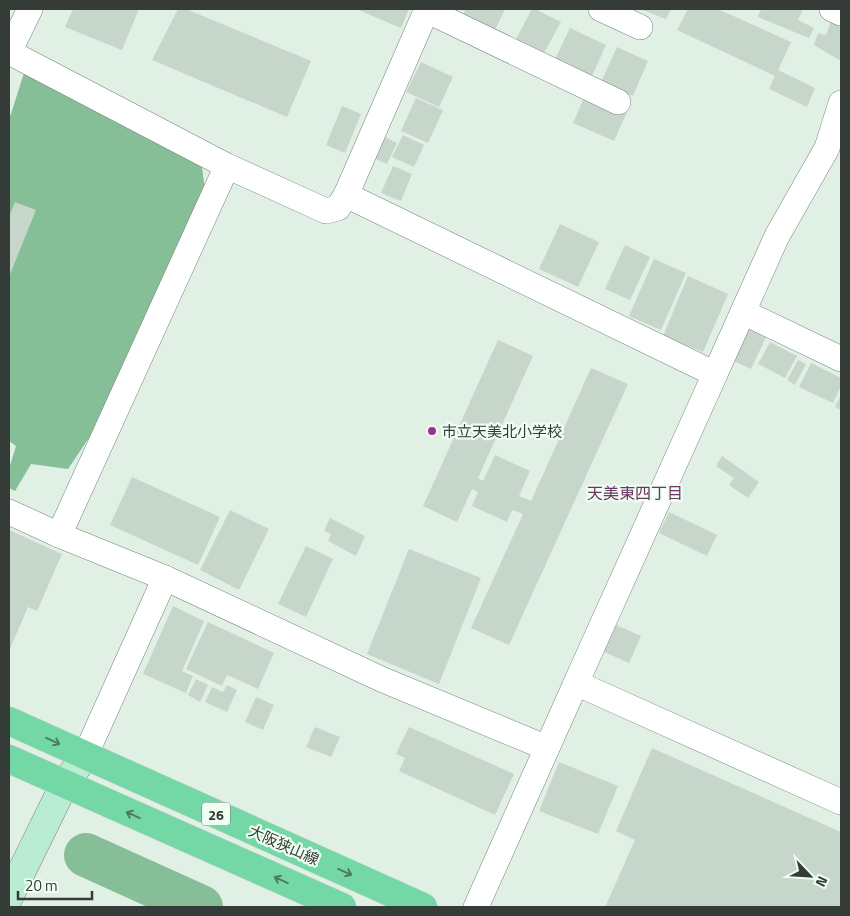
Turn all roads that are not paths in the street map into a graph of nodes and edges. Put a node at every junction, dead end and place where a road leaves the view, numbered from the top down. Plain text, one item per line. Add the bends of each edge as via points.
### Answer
1 (30, 9) edge
2 (426, 9) edge
3 (601, 9) edge
4 (832, 9) edge
5 (841, 13) edge
6 (640, 27) dead end
7 (9, 52) edge
8 (618, 102) dead end
9 (841, 104) edge
10 (227, 166) junction
11 (346, 195) junction
12 (743, 312) junction
13 (841, 359) edge
14 (715, 374) junction
15 (9, 512) edge
16 (58, 535) junction
17 (165, 578) junction
18 (576, 682) junction
19 (9, 721) edge
20 (547, 748) junction
21 (86, 756) junction
22 (9, 759) edge
23 (64, 785) junction
24 (841, 802) edge
25 (9, 898) edge
26 (342, 907) edge
27 (423, 907) edge
28 (476, 907) edge

1 - 7 street
2 - 8 street
2 - 11 street
3 - 6 street
4 - 5 street
7 - 10 street
9 - 12 street via 827,148 777,236
10 - 11 street via 326,211 338,208
10 - 16 street
11 - 14 street
12 - 13 street
12 - 14 street
14 - 18 street
15 - 16 street
16 - 17 street
17 - 20 street via 381,679
17 - 21 street
18 - 20 street
18 - 24 street
19 -> 21 main road, 大阪狭山線 / 26
20 - 28 street
21 - 23 street
21 -> 27 main road, 大阪狭山線 / 26
22 - 23 main road, 26
23 - 25 street
26 -> 23 main road, 26

